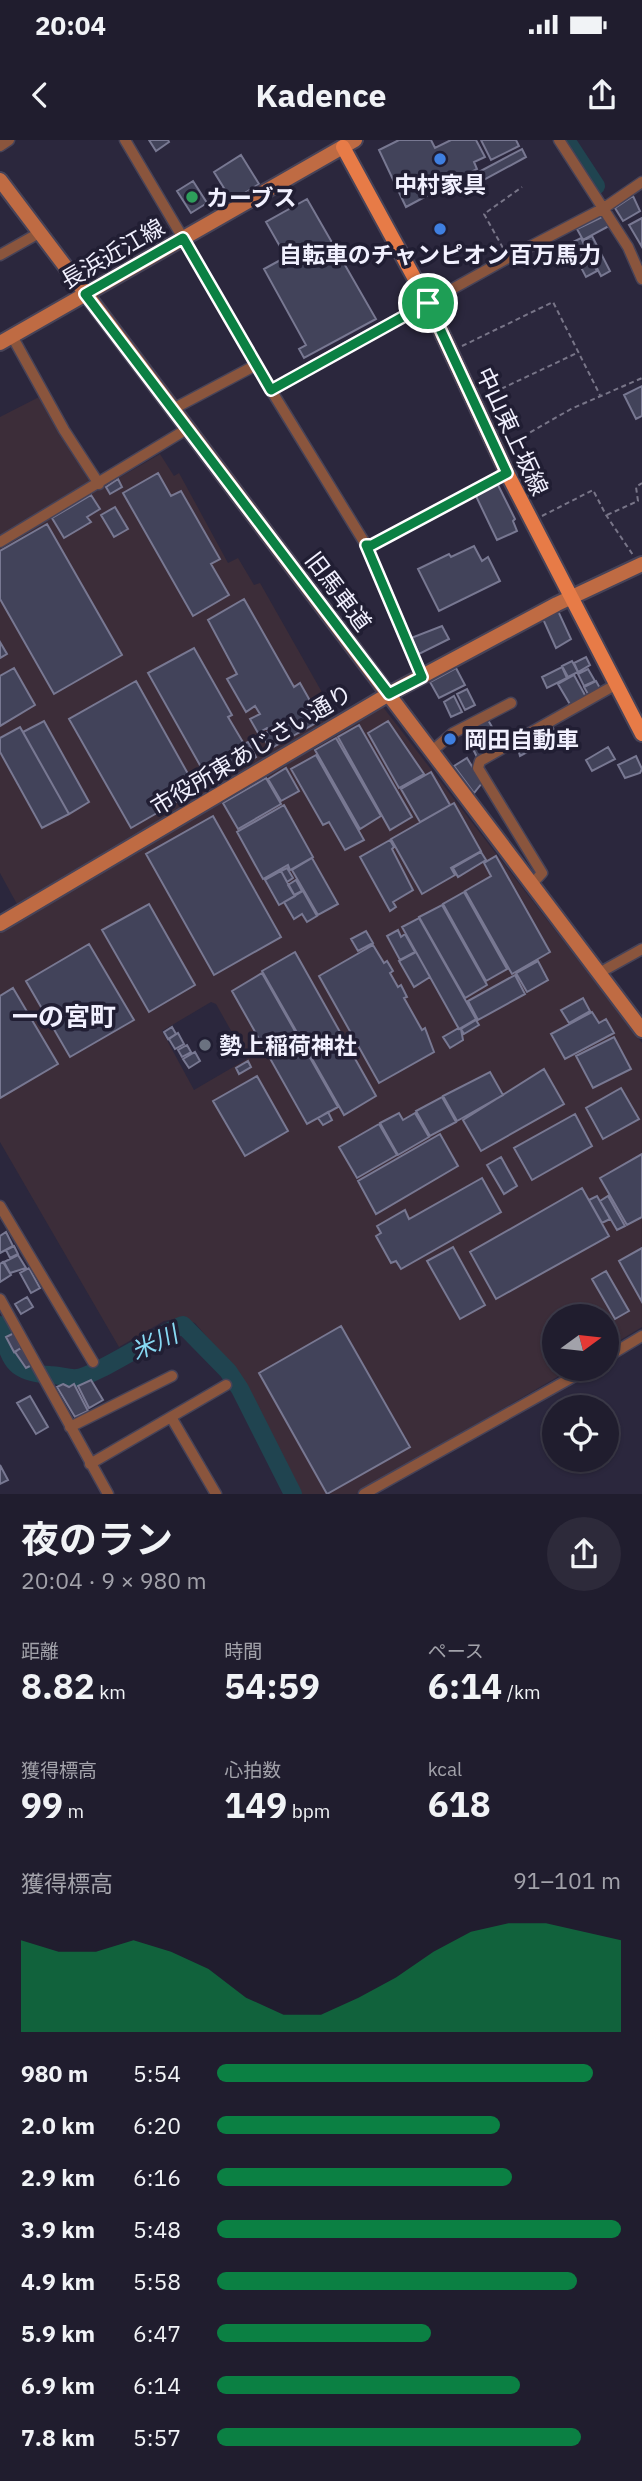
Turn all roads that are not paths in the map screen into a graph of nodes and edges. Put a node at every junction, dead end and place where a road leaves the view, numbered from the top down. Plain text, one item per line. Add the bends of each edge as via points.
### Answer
1 (9, 140) edge
2 (125, 140) edge
3 (559, 140) edge
4 (346, 142) edge
5 (0, 146) edge
6 (0, 180) edge
7 (642, 182) edge
8 (604, 208) junction
9 (39, 233) junction
10 (183, 238) junction
11 (0, 255) edge
12 (642, 279) edge
13 (85, 294) junction
14 (428, 303) junction
15 (6, 340) edge
16 (256, 365) road end
17 (173, 409) junction
18 (187, 429) junction
19 (507, 473) junction
20 (99, 484) junction
21 (0, 542) edge
22 (641, 564) edge
23 (570, 598) junction
24 (615, 685) junction
25 (389, 694) junction
26 (511, 702) dead end
27 (642, 734) edge
28 (432, 751) junction
29 (532, 884) junction
30 (0, 924) edge
31 (642, 949) edge
32 (599, 973) junction
33 (642, 1030) edge
34 (0, 1206) edge
35 (0, 1299) edge
36 (3, 1311) edge
37 (642, 1336) edge
38 (620, 1349) edge
39 (93, 1362) dead end
40 (172, 1377) dead end
41 (566, 1381) edge
42 (226, 1385) dead end
43 (171, 1417) junction
44 (70, 1427) junction
45 (90, 1464) junction
46 (108, 1494) edge
47 (216, 1494) edge
48 (365, 1494) edge

1 - 5 street
2 - 10 street
3 - 8 street
4 - 10 street, 長浜近江線
4 - 14 main road, 中山東上坂線
6 - 9 street, 旧馬車道
7 - 8 street
8 - 12 street
8 - 14 street
9 - 11 street
9 - 13 street, 旧馬車道
10 - 13 street, 長浜近江線
13 - 15 street, 長浜近江線
13 - 17 street, 旧馬車道
14 - 19 main road, 中山東上坂線
14 - 19 street via 271,390 366,545
15 - 20 street
16 - 17 street
17 - 18 street, 旧馬車道
18 - 20 street
18 - 25 street, 旧馬車道
19 - 23 main road, 中山東上坂線
20 - 21 street
22 - 23 street, 市役所東あじさい通り
23 - 24 main road, 中山東上坂線
23 - 25 street, 市役所東あじさい通り
24 - 27 main road, 中山東上坂線
24 - 29 street via 480,761 478,768 542,873
25 - 28 street, 旧馬車道
25 - 30 street, 市役所東あじさい通り
26 - 28 street via 453,733
28 - 29 street, 旧馬車道
29 - 32 street, 旧馬車道
31 - 32 street
32 - 33 street, 旧馬車道
34 - 39 street
35 - 36 street
36 - 44 street
37 - 38 street
40 - 44 street
41 - 48 street
42 - 43 street
43 - 45 street
43 - 47 street
44 - 45 street
45 - 46 street

